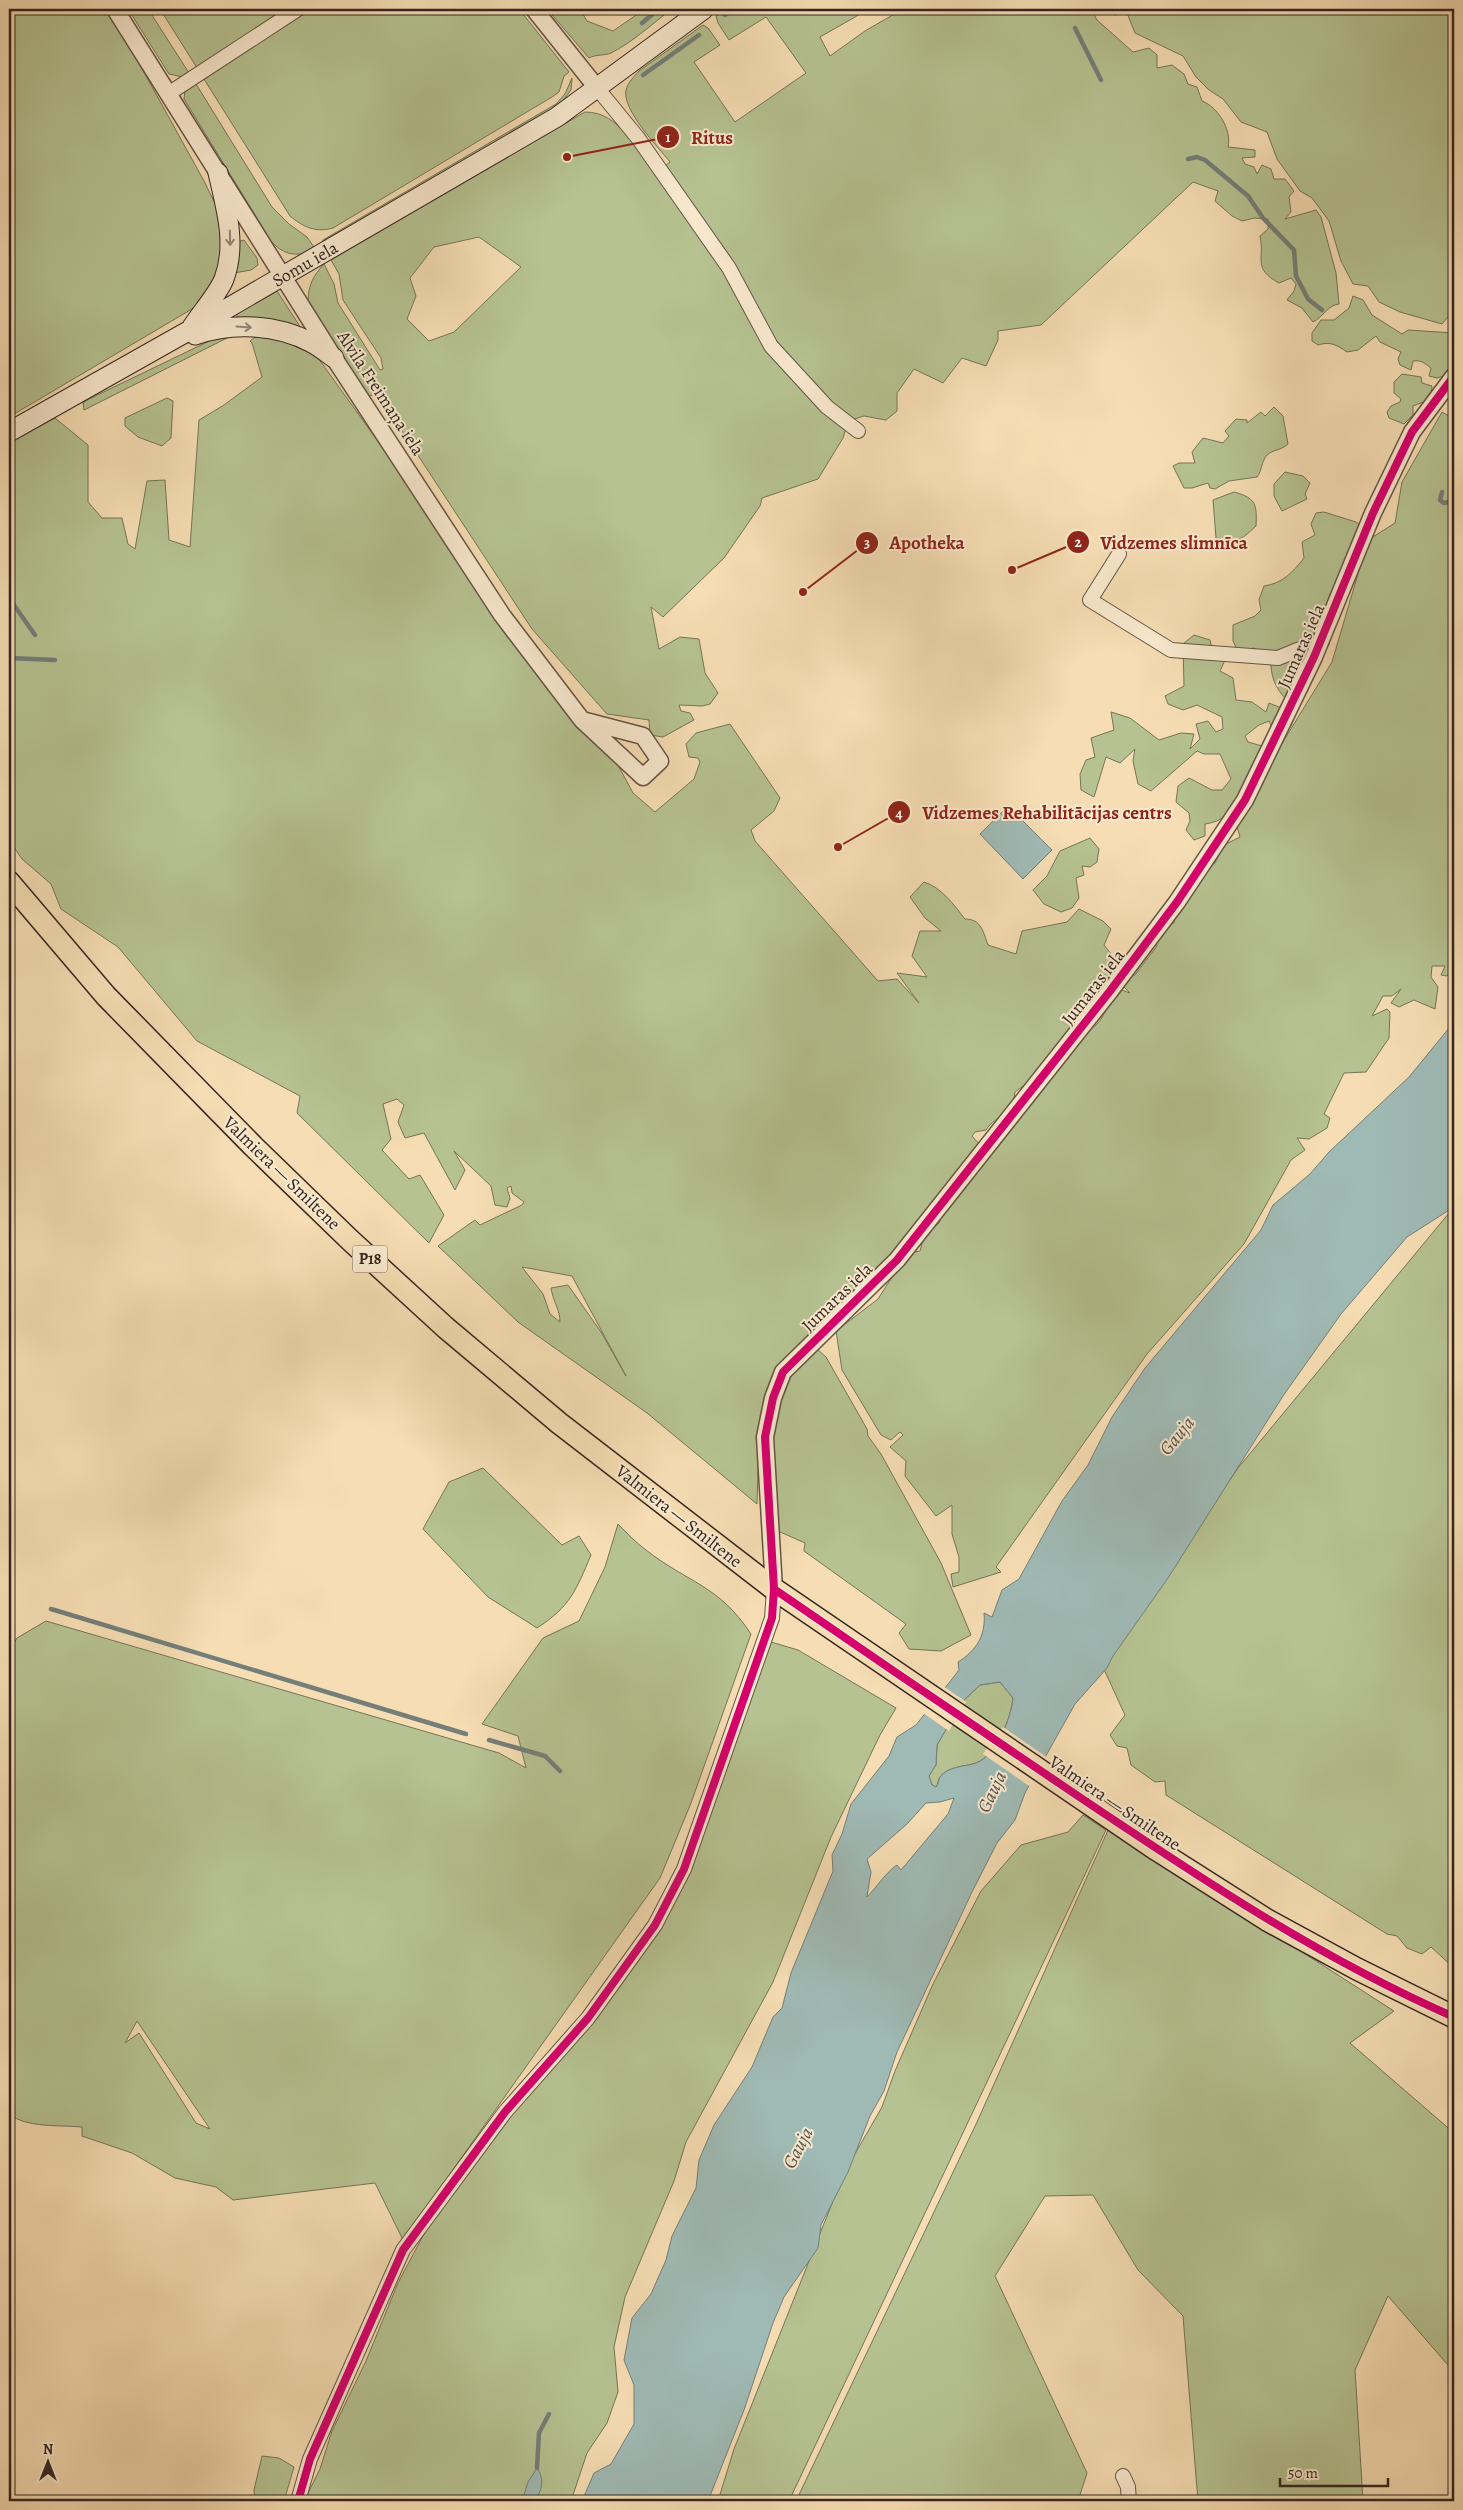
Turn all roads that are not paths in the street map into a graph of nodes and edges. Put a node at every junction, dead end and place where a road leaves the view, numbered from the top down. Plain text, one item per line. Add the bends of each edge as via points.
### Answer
1 (115, 9) edge
2 (298, 9) edge
3 (534, 9) edge
4 (704, 9) edge
5 (597, 88) junction
6 (168, 94) junction
7 (218, 173) junction
8 (283, 276) junction
9 (190, 330) junction
10 (147, 353) junction
11 (334, 358) junction
12 (1454, 376) edge
13 (858, 431) dead end
14 (9, 432) edge
15 (1119, 554) dead end
16 (1300, 649) dead end
17 (582, 720) junction
18 (9, 882) edge
19 (774, 1589) junction
20 (1454, 2017) edge
21 (1123, 2476) dead end
22 (298, 2501) edge
23 (1129, 2501) edge

1 - 6 street, Alvila Freimaņa iela
2 - 6 street
3 - 5 street
4 - 5 main road, Somu iela
5 - 8 main road, Somu iela via 557,117
5 - 13 street via 638,138 729,268 771,346 826,407
6 - 7 street, Alvila Freimaņa iela
7 - 8 street, Alvila Freimaņa iela
7 -> 9 main road via 229,220 230,246 224,280
8 - 9 main road, Somu iela
8 - 11 street, Alvila Freimaņa iela
9 - 10 main road, Somu iela
10 -> 11 main road via 208,330 235,326 287,333 312,343
10 - 14 main road, Somu iela
11 - 17 street, Alvila Freimaņa iela via 502,616
12 - 19 street, Jumaras iela via 1412,432 1373,513 1314,657 1245,800 1178,902 898,1260 783,1372 773,1398 765,1437
15 - 16 street via 1090,600 1171,650 1278,658
17 - 17 street, Alvila Freimaņa iela via 643,777 660,761 642,736
18 - 19 main road, Valmiera — Smiltene / P18 via 106,996 252,1146 357,1247 446,1328 559,1423
19 - 20 main road, Valmiera — Smiltene / P18 via 1267,1920 1357,1970
19 - 22 street via 772,1618 715,1784 684,1869 655,1925 588,2018 505,2112 403,2250 310,2459
21 - 23 street

